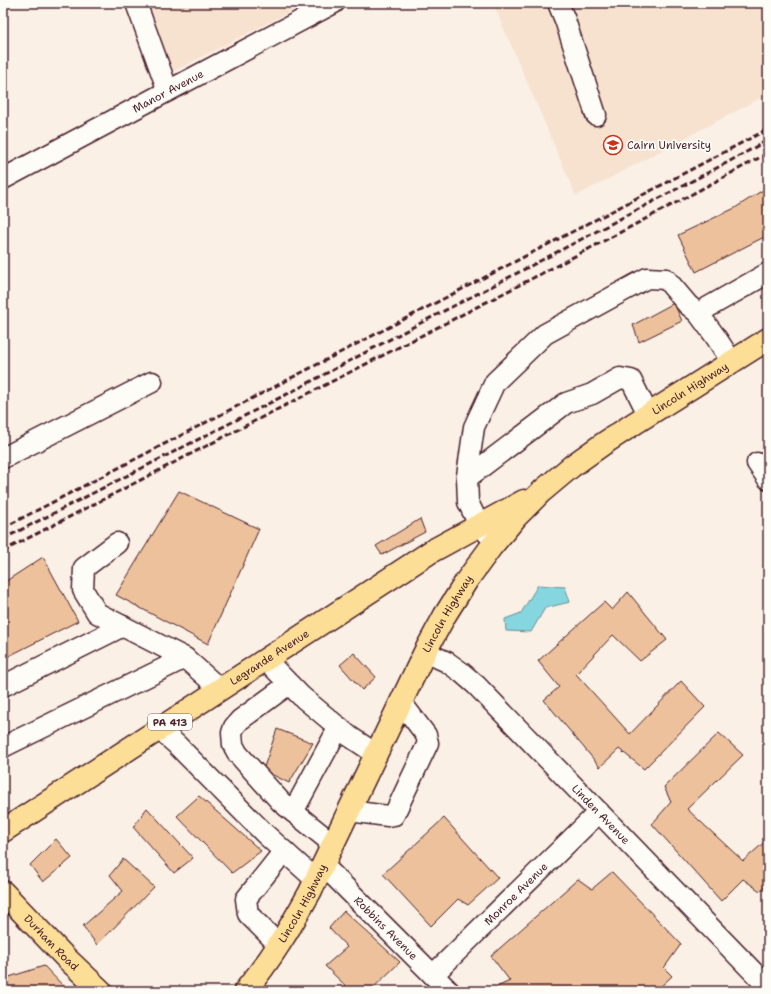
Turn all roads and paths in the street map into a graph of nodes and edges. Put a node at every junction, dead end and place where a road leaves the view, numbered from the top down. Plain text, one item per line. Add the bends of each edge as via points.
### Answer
1 (136, 3) edge
2 (334, 3) edge
3 (558, 3) edge
4 (168, 91) junction
5 (596, 115) dead end
6 (3, 179) edge
7 (768, 272) edge
8 (698, 313) junction
9 (768, 339) edge
10 (732, 362) junction
11 (152, 382) dead end
12 (648, 414) junction
13 (3, 458) edge
14 (467, 478) junction
15 (541, 492) junction
16 (479, 525) junction
17 (496, 541) junction
18 (118, 543) dead end
19 (123, 626) junction
20 (425, 652) junction
21 (185, 658) junction
22 (266, 660) junction
23 (289, 684) junction
24 (3, 686) edge
25 (220, 689) junction
26 (401, 702) junction
27 (339, 727) junction
28 (159, 729) junction
29 (3, 747) edge
30 (376, 754) junction
31 (349, 811) junction
32 (293, 812) junction
33 (599, 812) junction
34 (3, 831) edge
35 (333, 844) junction
36 (284, 851) junction
37 (320, 872) junction
38 (3, 892) edge
39 (279, 945) junction
40 (433, 975) junction
41 (768, 986) edge
42 (253, 988) edge
43 (101, 991) edge
44 (449, 991) edge

1 - 4 street
2 - 4 street, Manor Avenue
3 - 5 street
4 - 6 street, Manor Avenue
7 - 8 street
8 - 10 street
8 - 14 street via 666,279 646,278 545,334 495,382 474,427
9 - 10 main road, Lincoln Highway
10 - 12 main road, Lincoln Highway
11 - 13 street
12 - 14 street via 631,380 620,378 592,394 566,403
12 - 15 main road, Lincoln Highway via 572,466
14 - 16 street via 468,502
15 - 16 main road, Legrande Avenue / PA 413
15 - 17 main road, Lincoln Highway
16 - 17 street
16 - 22 main road, Legrande Avenue / PA 413 via 432,551
17 - 20 main road, Lincoln Highway via 467,580
18 - 19 street via 84,568 83,590 97,613
19 - 21 street
19 - 24 street
20 - 26 main road, Lincoln Highway
20 - 33 street, Linden Avenue via 447,662 476,684
21 - 25 street
21 - 29 street
22 - 23 street
22 - 25 main road, Legrande Avenue / PA 413
23 - 27 street
23 - 32 street via 240,720 232,733 233,745 238,754
25 - 28 main road, Legrande Avenue / PA 413
26 - 30 main road, Lincoln Highway
26 - 31 street via 426,735 428,743 398,808 394,815 388,816
27 - 30 street
27 - 32 street
28 - 34 main road, Legrande Avenue / PA 413
28 - 36 street, Robbins Avenue
30 - 31 main road, Lincoln Highway
31 - 35 main road, Lincoln Highway
32 - 35 street
33 - 40 street, Monroe Avenue
33 - 41 street, Linden Avenue
35 - 37 main road, Lincoln Highway
36 - 37 street, Robbins Avenue
36 - 39 street via 246,899 248,914
37 - 39 main road, Lincoln Highway
37 - 40 street, Robbins Avenue
38 - 43 main road, Durham Road
39 - 42 main road, Lincoln Highway
40 - 44 street, Robbins Avenue

